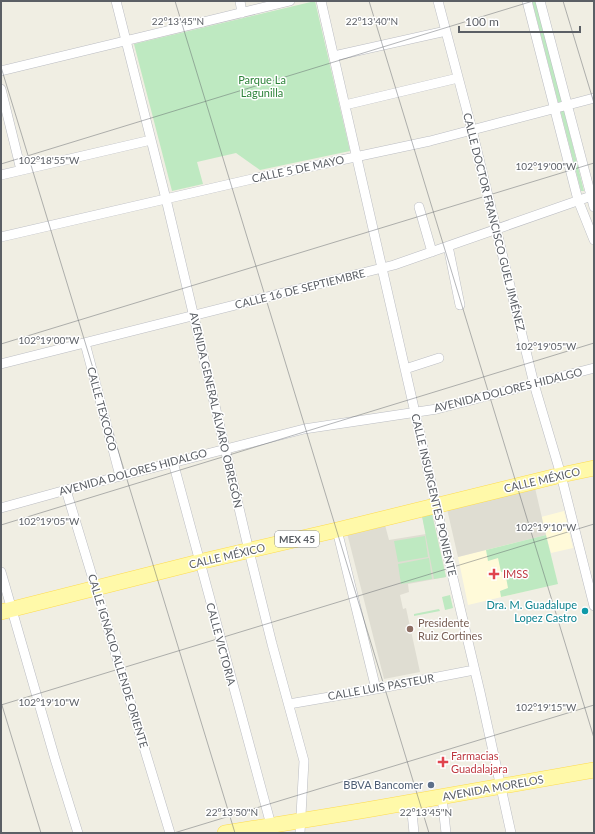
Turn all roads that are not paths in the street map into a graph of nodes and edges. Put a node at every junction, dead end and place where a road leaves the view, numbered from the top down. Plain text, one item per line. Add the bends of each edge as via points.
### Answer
1 (116, 1) edge
2 (240, 1) edge
3 (290, 1) edge
4 (322, 1) edge
5 (438, 1) edge
6 (527, 1) edge
7 (540, 1) edge
8 (242, 13) junction
9 (545, 23) junction
10 (534, 26) junction
11 (446, 31) junction
12 (126, 40) junction
13 (334, 56) junction
14 (1, 71) edge
15 (458, 78) junction
16 (1, 90) edge
17 (594, 98) edge
18 (345, 105) junction
19 (567, 105) junction
20 (554, 108) junction
21 (472, 130) junction
22 (151, 140) junction
23 (357, 157) junction
24 (21, 170) junction
25 (1, 174) edge
26 (593, 196) edge
27 (166, 199) junction
28 (578, 200) junction
29 (419, 207) dead end
30 (594, 207) edge
31 (496, 229) junction
32 (1, 237) edge
33 (594, 240) edge
34 (448, 246) junction
35 (432, 252) junction
36 (382, 268) junction
37 (460, 305) dead end
38 (194, 315) junction
39 (85, 343) junction
40 (439, 358) dead end
41 (1, 364) edge
42 (594, 368) edge
43 (405, 369) junction
44 (534, 384) junction
45 (415, 412) junction
46 (225, 448) junction
47 (172, 462) junction
48 (594, 468) edge
49 (561, 475) junction
50 (120, 476) junction
51 (66, 490) junction
52 (437, 505) junction
53 (1, 508) edge
54 (337, 530) junction
55 (249, 551) junction
56 (199, 562) junction
57 (1, 572) edge
58 (96, 588) junction
59 (594, 606) edge
60 (6, 611) edge
61 (474, 670) junction
62 (376, 689) junction
63 (289, 704) junction
64 (594, 770) edge
65 (500, 786) junction
66 (442, 797) junction
67 (411, 802) junction
68 (271, 825) junction
69 (300, 827) edge
70 (78, 833) edge
71 (170, 833) edge
72 (225, 833) edge
73 (414, 833) edge
74 (446, 833) edge
75 (511, 833) edge

1 - 12 street, AVENIDA GENERAL ÁLVARO OBREGÓN
2 - 8 street
3 - 8 street
4 - 13 street, CALLE INSURGENTES PONIENTE
5 - 11 street, CALLE DOCTOR FRANCISCO GUEL JIMÉNEZ
6 - 10 street
7 - 9 street
8 - 12 street
9 - 10 street
9 - 19 street
10 - 20 street
11 - 13 street
11 - 15 street, CALLE DOCTOR FRANCISCO GUEL JIMÉNEZ
12 - 14 street
12 - 22 street, AVENIDA GENERAL ÁLVARO OBREGÓN
13 - 18 street, CALLE INSURGENTES PONIENTE
15 - 18 street
15 - 21 street, CALLE DOCTOR FRANCISCO GUEL JIMÉNEZ
16 - 24 street
17 - 19 street, CALLE 5 DE MAYO
18 - 23 street, CALLE INSURGENTES PONIENTE
19 - 20 street, CALLE 5 DE MAYO
19 - 26 street
20 - 21 street, CALLE 5 DE MAYO
20 - 28 street
21 - 23 street, CALLE 5 DE MAYO
21 - 31 street, CALLE DOCTOR FRANCISCO GUEL JIMÉNEZ
22 - 24 street
22 - 27 street, AVENIDA GENERAL ÁLVARO OBREGÓN
23 - 27 street, CALLE 5 DE MAYO
23 - 36 street, CALLE INSURGENTES PONIENTE
24 - 25 street
26 - 28 street, CALLE 16 DE SEPTIEMBRE
26 - 30 street
27 - 32 street, CALLE 5 DE MAYO
27 - 38 street, AVENIDA GENERAL ÁLVARO OBREGÓN
28 - 31 street, CALLE 16 DE SEPTIEMBRE
28 - 33 street
29 - 35 street
31 - 34 street, CALLE 16 DE SEPTIEMBRE
31 - 44 street, CALLE DOCTOR FRANCISCO GUEL JIMÉNEZ
34 - 35 street, CALLE 16 DE SEPTIEMBRE
34 - 37 street
35 - 36 street, CALLE 16 DE SEPTIEMBRE
36 - 38 street, CALLE 16 DE SEPTIEMBRE
36 - 43 street, CALLE INSURGENTES PONIENTE
38 - 39 street, CALLE 16 DE SEPTIEMBRE
38 - 46 street, AVENIDA GENERAL ÁLVARO OBREGÓN
39 - 41 street, CALLE 16 DE SEPTIEMBRE
39 - 50 street, CALLE TEXCOCO
40 - 43 street
42 - 44 street, AVENIDA DOLORES HIDALGO
43 - 45 street, CALLE INSURGENTES PONIENTE
44 - 45 street, AVENIDA DOLORES HIDALGO via 456,405
44 - 49 street, CALLE DOCTOR FRANCISCO GUEL JIMÉNEZ
45 - 46 street, AVENIDA DOLORES HIDALGO via 304,429
45 - 52 street, CALLE INSURGENTES PONIENTE
46 - 47 street, AVENIDA DOLORES HIDALGO
46 - 55 street, AVENIDA GENERAL ÁLVARO OBREGÓN
47 - 50 street, AVENIDA DOLORES HIDALGO
47 - 56 street, CALLE VICTORIA
48 - 49 main road, CALLE MÉXICO / MEX 45
49 - 52 main road, CALLE MÉXICO / MEX 45
49 - 59 street, CALLE DOCTOR FRANCISCO GUEL JIMÉNEZ
50 - 51 street, AVENIDA DOLORES HIDALGO
51 - 53 street, AVENIDA DOLORES HIDALGO
51 - 58 street, CALLE IGNACIO ALLENDE ORIENTE
52 - 54 main road, CALLE MÉXICO / MEX 45
52 - 61 street, CALLE INSURGENTES PONIENTE
54 - 55 main road, CALLE MÉXICO / MEX 45
54 - 62 street
55 - 56 main road, CALLE MÉXICO / MEX 45
55 - 63 street, AVENIDA GENERAL ÁLVARO OBREGÓN
56 - 58 main road, CALLE MÉXICO / MEX 45
56 - 68 street, CALLE VICTORIA
57 - 60 street
58 - 60 main road, CALLE MÉXICO / MEX 45
58 - 71 street, CALLE IGNACIO ALLENDE ORIENTE
60 - 70 street
61 - 62 street, CALLE LUIS PASTEUR
61 - 65 street, CALLE INSURGENTES PONIENTE
62 - 63 street, CALLE LUIS PASTEUR
63 - 69 street, AVENIDA GENERAL ÁLVARO OBREGÓN via 304,760
64 - 65 main road, AVENIDA MORELOS
65 - 66 main road, AVENIDA MORELOS
65 - 75 street, CALLE INSURGENTES PONIENTE
66 - 67 main road, AVENIDA MORELOS
66 - 74 street
67 - 69 main road, AVENIDA MORELOS
67 - 73 street
68 - 69 main road, AVENIDA MORELOS
68 - 72 main road, AVENIDA MORELOS

